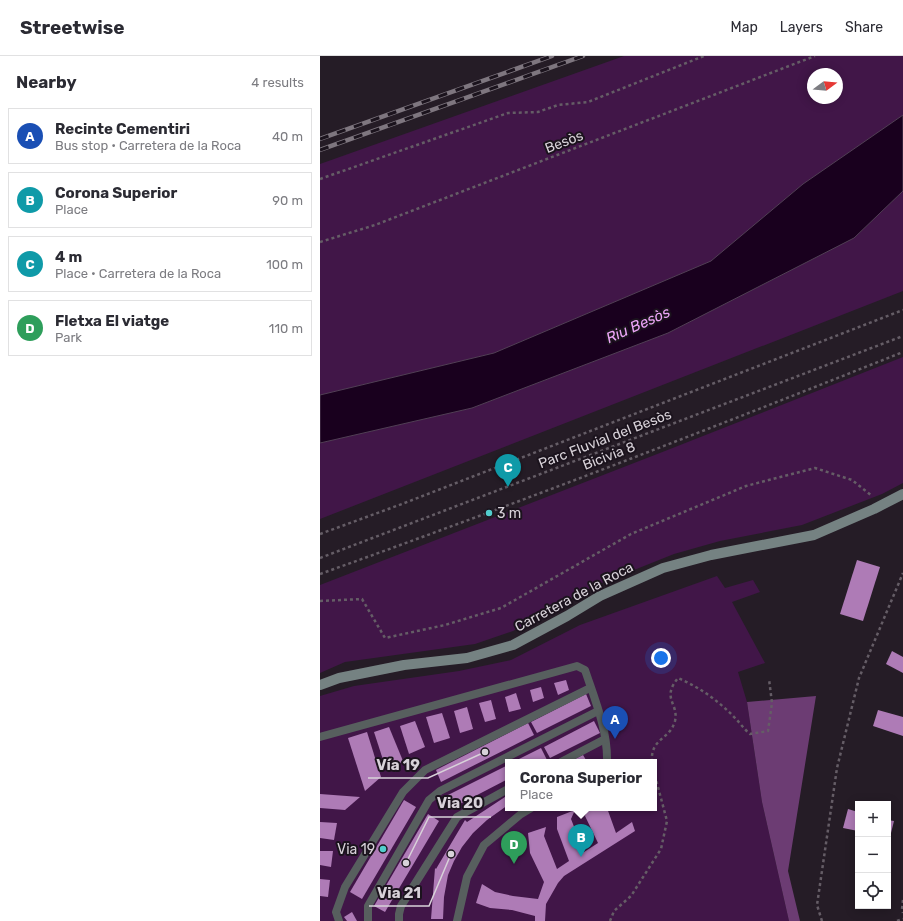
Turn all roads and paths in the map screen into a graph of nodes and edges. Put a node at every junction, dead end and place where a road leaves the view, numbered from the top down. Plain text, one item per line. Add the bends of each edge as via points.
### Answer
1 (704, 56) edge
2 (815, 56) edge
3 (320, 179) edge
4 (320, 242) edge
5 (903, 310) edge
6 (903, 336) edge
7 (903, 352) edge
8 (903, 494) edge
9 (876, 500) dead end
10 (320, 534) edge
11 (320, 558) edge
12 (903, 573) edge
13 (320, 574) edge
14 (320, 601) edge
15 (769, 679) dead end
16 (320, 685) edge
17 (590, 688) junction
18 (598, 711) junction
19 (320, 736) edge
20 (605, 739) junction
21 (567, 759) edge
22 (607, 759) edge
23 (652, 759) edge
24 (657, 783) edge
25 (505, 791) edge
26 (526, 811) edge
27 (903, 900) edge
28 (903, 913) edge
29 (903, 919) edge
30 (339, 921) edge
31 (368, 921) edge
32 (399, 921) edge
33 (457, 921) edge
34 (610, 921) edge
35 (822, 921) edge
36 (898, 921) edge

1 - 3 path via 588,102 558,105 538,112 508,113
2 - 4 path, Besòs via 375,225
5 - 10 path
6 - 11 path, Parc Fluvial del Besòs
7 - 13 path, Bicivia 8 via 667,445
8 - 16 street, Carretera de la Roca via 814,535 711,555 663,568 600,596 513,645 467,658 397,667 339,678
9 - 14 path via 852,480 815,468 746,486 631,534 501,608 445,625 385,638 362,599
12 - 35 path via 859,678 837,768 817,905
15 - 23 path via 772,703 768,730 750,734 714,699 678,678 671,686 670,698 675,720 671,730 655,745
17 - 18 lane
17 - 19 lane via 585,670 577,666
17 - 30 lane via 425,770 403,792 345,887 336,912
18 - 20 lane
18 - 31 lane via 440,791 429,800 368,906
20 - 21 lane
20 - 22 lane
24 - 34 path via 667,821 661,849 631,896 614,911
25 - 32 lane via 457,817 401,906
26 - 33 lane via 484,845 468,877
27 - 28 path
29 - 36 path

